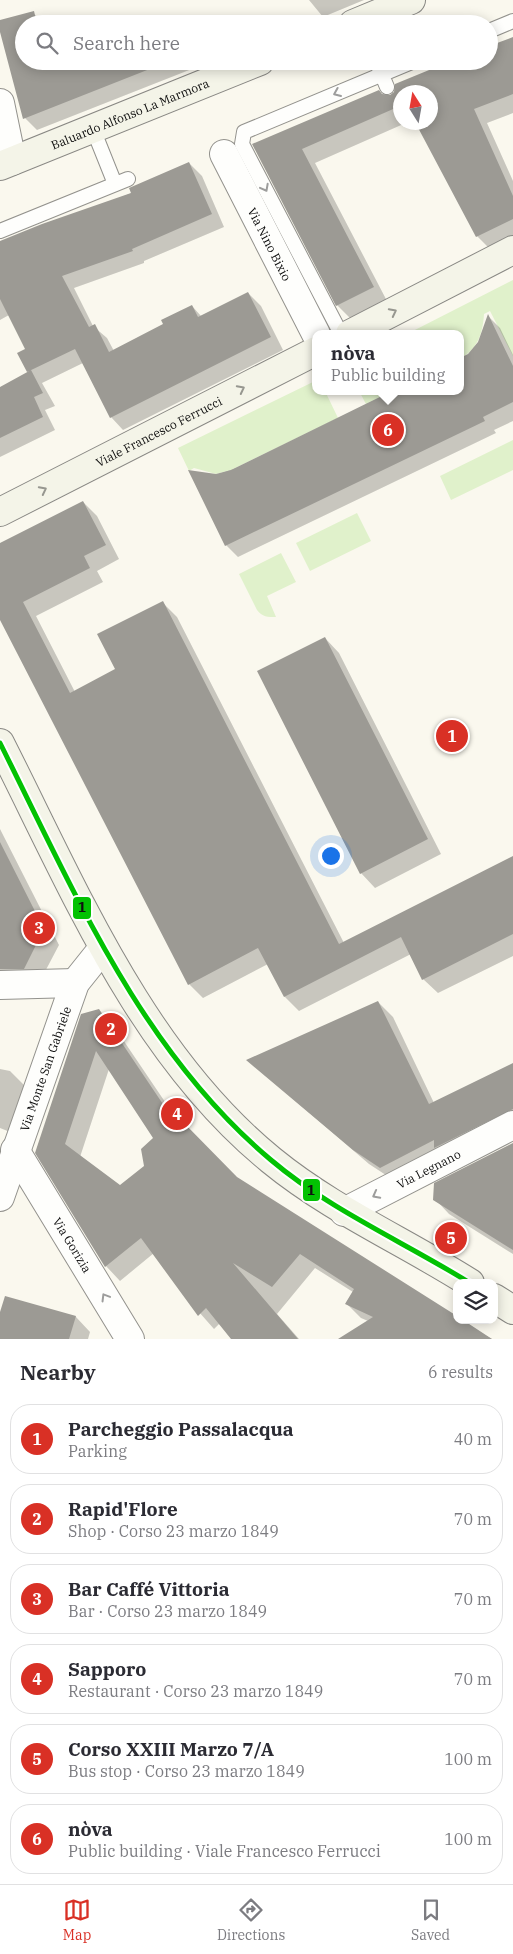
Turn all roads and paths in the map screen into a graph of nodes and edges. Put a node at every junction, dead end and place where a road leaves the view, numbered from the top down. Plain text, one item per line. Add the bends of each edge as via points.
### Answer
1 (411, 0) edge
2 (375, 15) edge
3 (513, 21) edge
4 (498, 27) edge
5 (238, 70) edge
6 (380, 70) edge
7 (400, 70) edge
8 (384, 81) junction
9 (0, 103) edge
10 (93, 129) junction
11 (224, 154) dead end
12 (6, 164) edge
13 (0, 231) edge
14 (513, 250) edge
15 (314, 330) edge
16 (339, 330) edge
17 (358, 330) edge
18 (312, 353) edge
19 (0, 512) edge
20 (0, 743) edge
21 (103, 948) junction
22 (75, 983) junction
23 (0, 985) edge
24 (513, 1125) edge
25 (15, 1150) junction
26 (0, 1197) edge
27 (344, 1212) junction
28 (464, 1279) edge
29 (498, 1301) edge
30 (513, 1310) edge
31 (130, 1339) edge

1 - 2 street
3 - 4 lane
5 - 10 street, Baluardo Alfonso La Marmora
6 - 8 lane
7 - 8 lane
8 -> 16 lane via 244,132 242,138 242,144
9 - 12 street
10 - 12 street, Baluardo Alfonso La Marmora
10 - 13 lane via 122,181
11 - 15 street, Via Nino Bixio
17 -> 14 street
19 -> 18 street, Viale Francesco Ferrucci
20 - 21 street
21 - 22 street, Via Monte San Gabriele
21 - 27 street via 159,1036 212,1106 271,1160
22 - 23 street
22 - 25 street, Via Monte San Gabriele
24 -> 27 street, Via Legnano
25 - 26 street, Via Monte San Gabriele
31 -> 25 street, Via Gorizia
27 - 28 street via 418,1250
29 - 30 street

